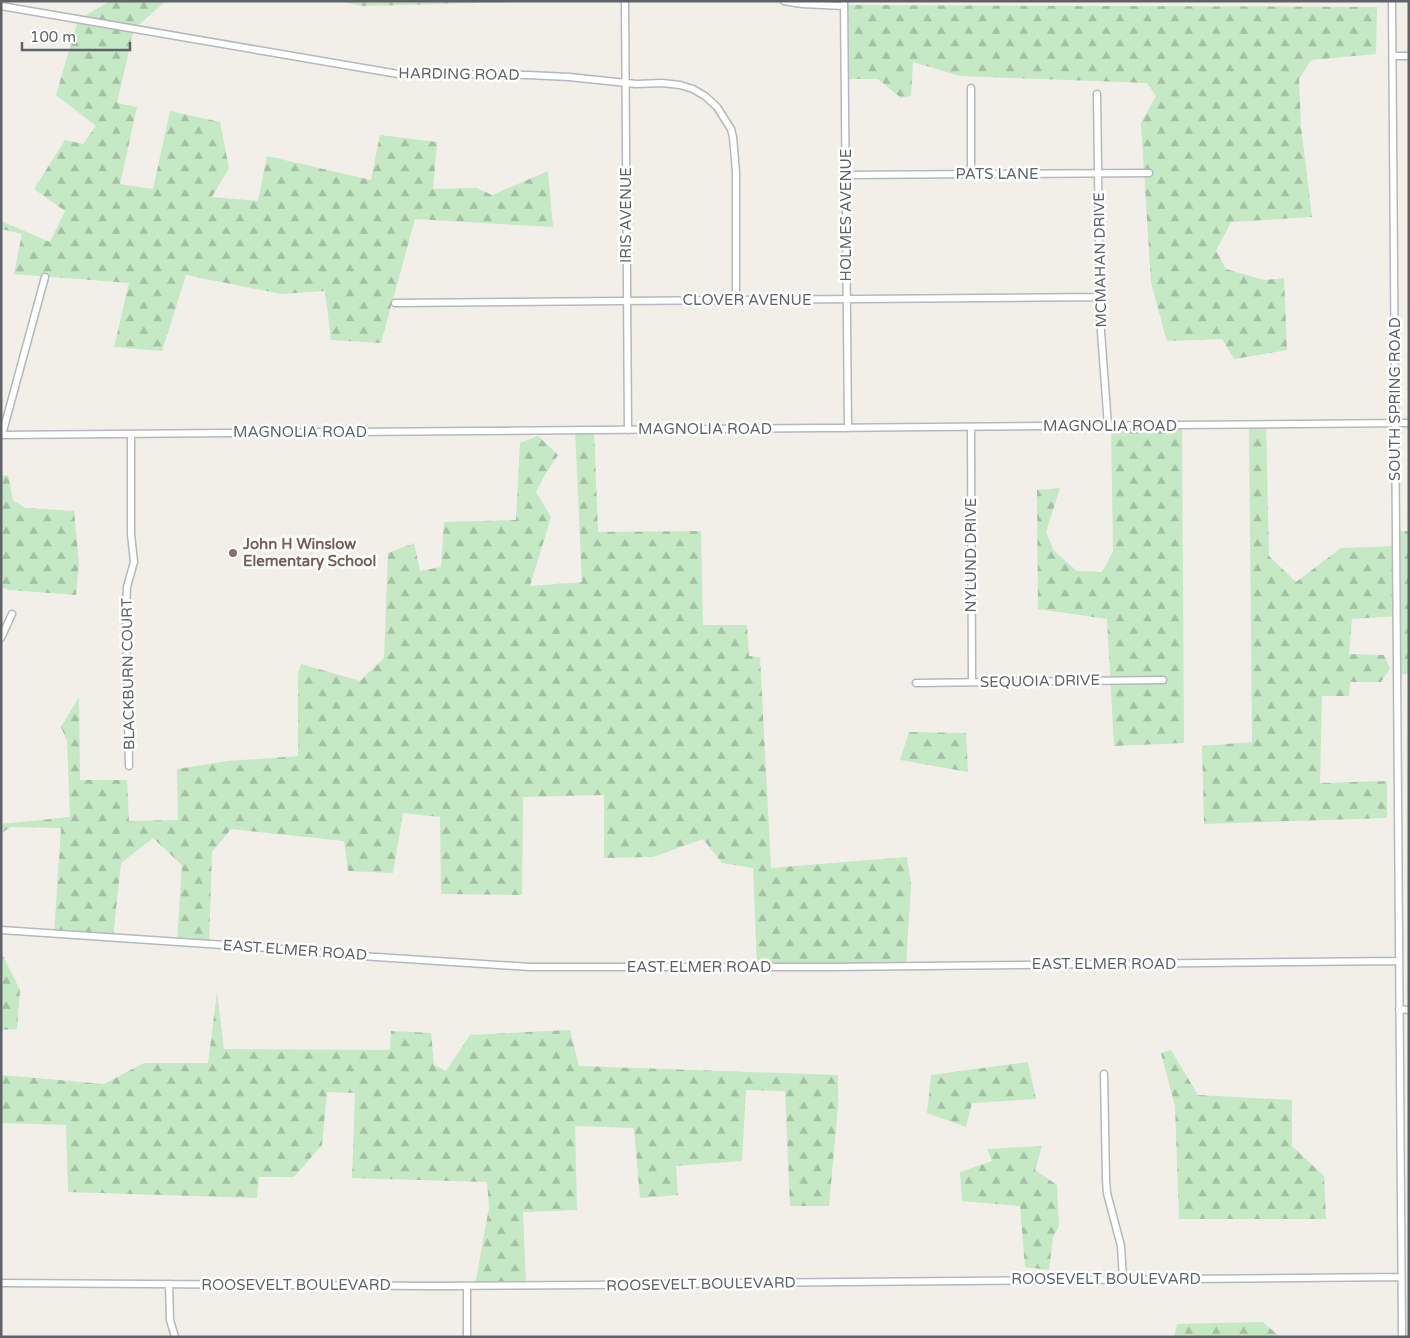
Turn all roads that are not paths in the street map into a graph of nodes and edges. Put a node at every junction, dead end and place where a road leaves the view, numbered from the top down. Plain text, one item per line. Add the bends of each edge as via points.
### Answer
1 (625, 1) edge
2 (784, 1) edge
3 (1392, 1) edge
4 (844, 3) edge
5 (1, 6) edge
6 (1393, 56) junction
7 (1409, 56) edge
8 (626, 83) junction
9 (971, 88) dead end
10 (1098, 94) dead end
11 (1098, 173) junction
12 (1149, 173) dead end
13 (971, 174) junction
14 (845, 175) junction
15 (46, 277) dead end
16 (1099, 297) junction
17 (846, 299) junction
18 (736, 300) junction
19 (627, 301) junction
20 (395, 303) dead end
21 (1409, 423) edge
22 (1395, 424) junction
23 (1108, 426) junction
24 (971, 427) junction
25 (848, 428) junction
26 (628, 430) junction
27 (131, 434) junction
28 (2, 435) edge
29 (12, 614) dead end
30 (1, 638) edge
31 (1163, 680) dead end
32 (972, 682) junction
33 (916, 683) dead end
34 (129, 766) dead end
35 (1, 930) edge
36 (1399, 961) junction
37 (1399, 1009) junction
38 (1409, 1010) edge
39 (1104, 1074) dead end
40 (1401, 1277) junction
41 (1123, 1279) junction
42 (1, 1283) edge
43 (169, 1284) junction
44 (467, 1286) junction
45 (175, 1337) edge
46 (467, 1337) edge
47 (1402, 1337) edge

1 - 8 street, IRIS AVENUE
2 - 4 street via 808,5
3 - 6 street, SOUTH SPRING ROAD
4 - 14 street, HOLMES AVENUE
5 - 8 street, HARDING ROAD via 398,74 528,75
6 - 7 street
6 - 22 street, SOUTH SPRING ROAD
8 - 18 street, HARDING ROAD via 662,82 700,92 712,102 731,129 736,172
8 - 19 street, IRIS AVENUE
9 - 13 street
10 - 11 street, MCMAHAN DRIVE
11 - 12 street, PATS LANE
11 - 13 street, PATS LANE
11 - 16 street, MCMAHAN DRIVE
13 - 14 street, PATS LANE
14 - 17 street, HOLMES AVENUE
15 - 28 street
16 - 17 street, CLOVER AVENUE
16 - 23 street, MCMAHAN DRIVE
17 - 18 street, CLOVER AVENUE
17 - 25 street, HOLMES AVENUE
18 - 19 street, CLOVER AVENUE
19 - 20 street, CLOVER AVENUE
19 - 26 street, IRIS AVENUE
21 - 22 street, MAGNOLIA ROAD
22 - 23 street, MAGNOLIA ROAD
22 - 36 street, SOUTH SPRING ROAD
23 - 24 street, MAGNOLIA ROAD
24 - 25 street, MAGNOLIA ROAD
24 - 32 street, NYLUND DRIVE
25 - 26 street, MAGNOLIA ROAD
26 - 27 street, MAGNOLIA ROAD
27 - 28 street, MAGNOLIA ROAD
27 - 34 street, BLACKBURN COURT via 134,557 126,607
29 - 30 street
31 - 32 street, SEQUOIA DRIVE
32 - 33 street, SEQUOIA DRIVE
35 - 36 street, EAST ELMER ROAD via 530,967
36 - 37 street, SOUTH SPRING ROAD
37 - 38 street
37 - 40 street, SOUTH SPRING ROAD
39 - 41 street via 1107,1193 1123,1254
40 - 41 street, ROOSEVELT BOULEVARD
40 - 47 street, SOUTH SPRING ROAD
41 - 44 street, ROOSEVELT BOULEVARD
42 - 43 street, ROOSEVELT BOULEVARD
43 - 44 street, ROOSEVELT BOULEVARD
43 - 45 street via 170,1320
44 - 46 street

